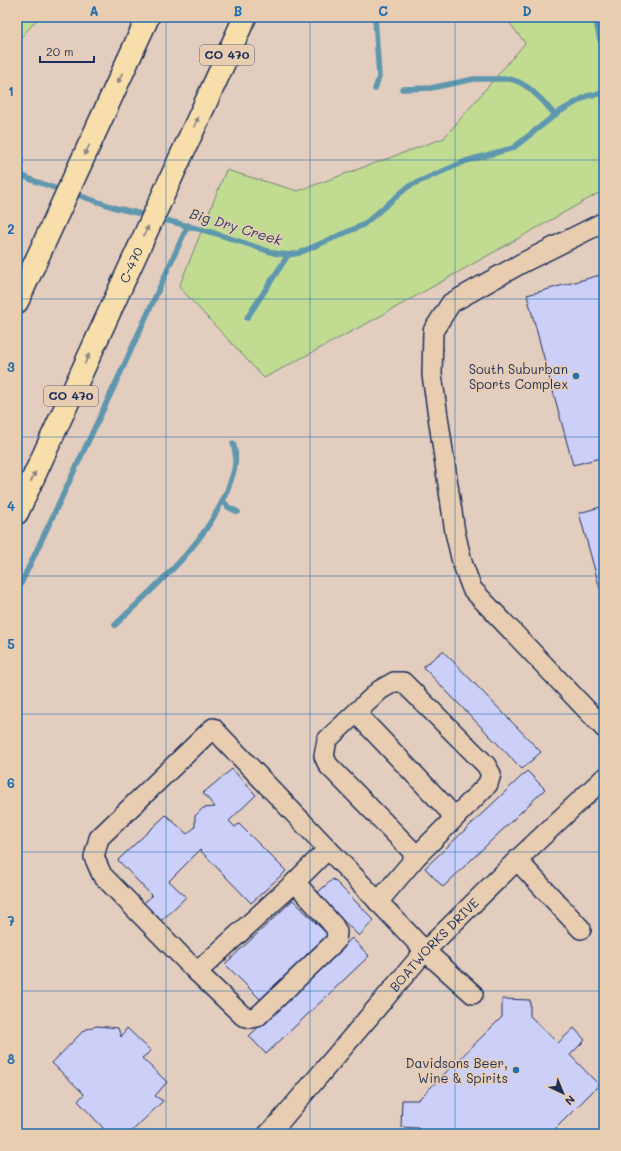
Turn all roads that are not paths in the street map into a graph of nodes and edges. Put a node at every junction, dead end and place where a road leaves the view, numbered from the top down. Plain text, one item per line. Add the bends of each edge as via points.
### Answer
1 (148, 17) edge
2 (245, 17) edge
3 (604, 222) edge
4 (17, 302) edge
5 (17, 513) edge
6 (356, 713) junction
7 (604, 728) edge
8 (604, 778) edge
9 (455, 817) junction
10 (328, 849) junction
11 (417, 856) junction
12 (517, 860) junction
13 (295, 882) junction
14 (378, 902) junction
15 (581, 929) dead end
16 (425, 951) junction
17 (197, 972) junction
18 (473, 994) dead end
19 (278, 1131) edge

1 -> 4 highway
5 -> 2 highway, C-470 / CO 470
3 - 7 street via 522,263 451,303 433,331 432,375 455,532 472,589
6 - 9 street
6 - 9 street via 380,690 394,682 403,682 486,765 491,774 488,784
6 - 11 street via 327,740 324,756 328,765
8 - 12 street, BOATWORKS DRIVE
9 - 11 street
10 - 13 street
10 - 14 street
10 - 17 street via 213,728 99,838 94,857 102,875
11 - 14 street
12 - 15 street
12 - 16 street, BOATWORKS DRIVE
13 - 17 street
13 - 17 street via 334,926 337,932 336,941 257,1017 243,1016
14 - 16 street
16 - 18 street
16 - 19 street, BOATWORKS DRIVE

